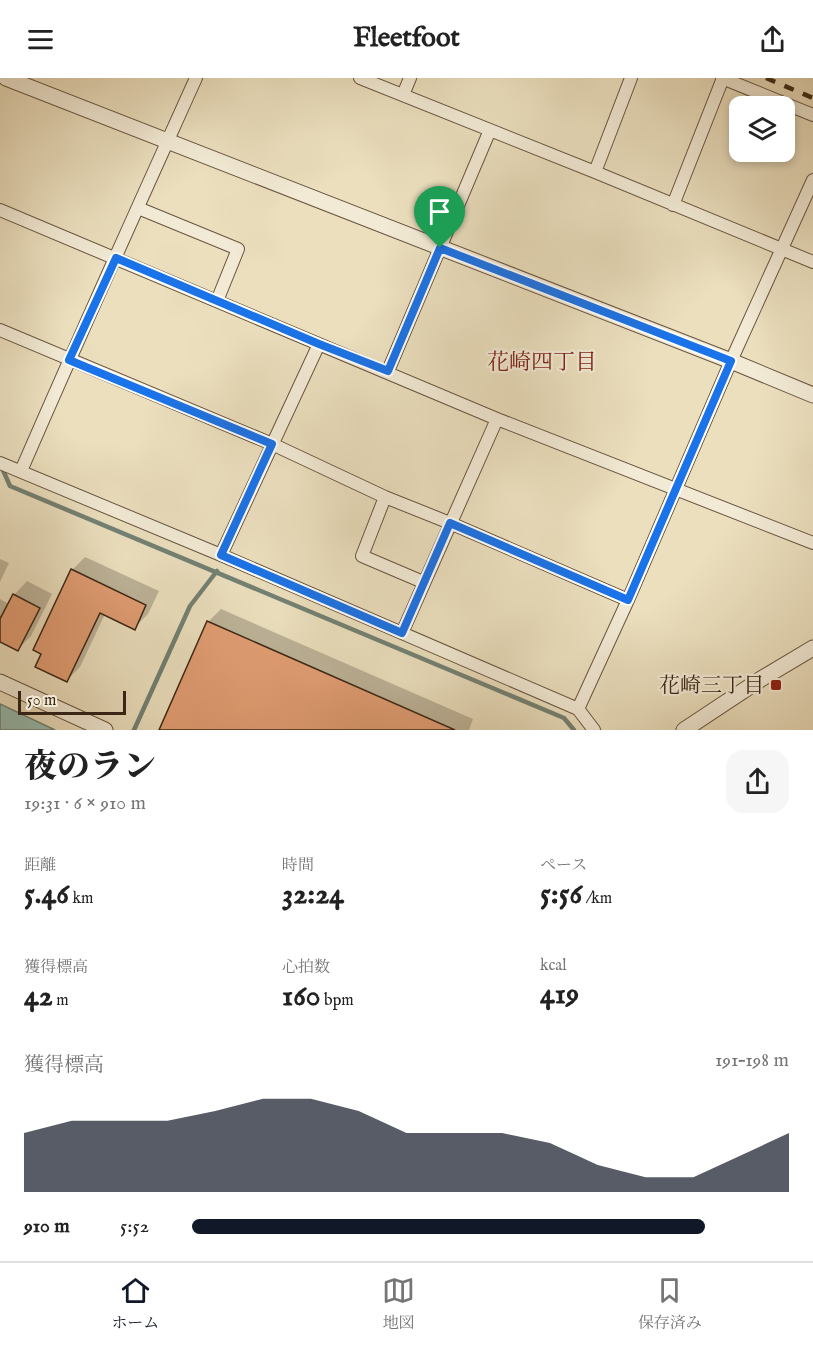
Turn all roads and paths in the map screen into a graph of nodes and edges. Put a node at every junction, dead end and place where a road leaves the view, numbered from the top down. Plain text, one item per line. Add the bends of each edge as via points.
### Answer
1 (6, 78) edge
2 (196, 78) edge
3 (360, 78) edge
4 (410, 78) edge
5 (631, 78) edge
6 (723, 78) edge
7 (403, 95) junction
8 (813, 115) edge
9 (490, 130) junction
10 (167, 142) junction
11 (595, 172) junction
12 (813, 180) edge
13 (673, 205) junction
14 (138, 208) junction
15 (0, 210) edge
16 (440, 248) junction
17 (782, 249) junction
18 (116, 258) junction
19 (813, 262) edge
20 (217, 301) junction
21 (0, 330) edge
22 (319, 344) junction
23 (69, 360) junction
24 (731, 361) junction
25 (388, 371) junction
26 (813, 395) edge
27 (497, 419) junction
28 (272, 444) junction
29 (0, 463) edge
30 (21, 471) junction
31 (675, 489) junction
32 (385, 498) junction
33 (450, 523) junction
34 (813, 543) edge
35 (221, 555) junction
36 (423, 582) junction
37 (628, 600) junction
38 (402, 633) junction
39 (813, 648) edge
40 (0, 681) edge
41 (578, 709) junction
42 (105, 730) edge
43 (594, 730) edge
44 (684, 730) edge

1 - 10 street
2 - 10 street
3 - 7 street
4 - 7 street
5 - 11 street
6 - 8 street
6 - 13 street
7 - 9 street
9 - 11 street
9 - 16 street
10 - 14 street
10 - 16 street
11 - 13 street
12 - 17 street
13 - 17 street
14 - 18 street
14 - 20 street via 238,249
15 - 18 street
16 - 24 street
16 - 25 street
17 - 19 street
17 - 24 street
18 - 20 street
18 - 23 street
20 - 22 street
21 - 23 street
22 - 25 street
22 - 28 street
23 - 28 street
23 - 30 street
24 - 26 street
24 - 31 street
25 - 27 street
27 - 31 street
27 - 33 street
28 - 32 street
28 - 35 street
29 - 30 street
30 - 35 street
31 - 34 street
31 - 37 street
32 - 33 street
32 - 36 street via 362,556
33 - 36 street
33 - 37 street
35 - 38 street
36 - 38 street
37 - 41 street
38 - 41 street
39 - 44 street
40 - 42 street
41 - 43 street

